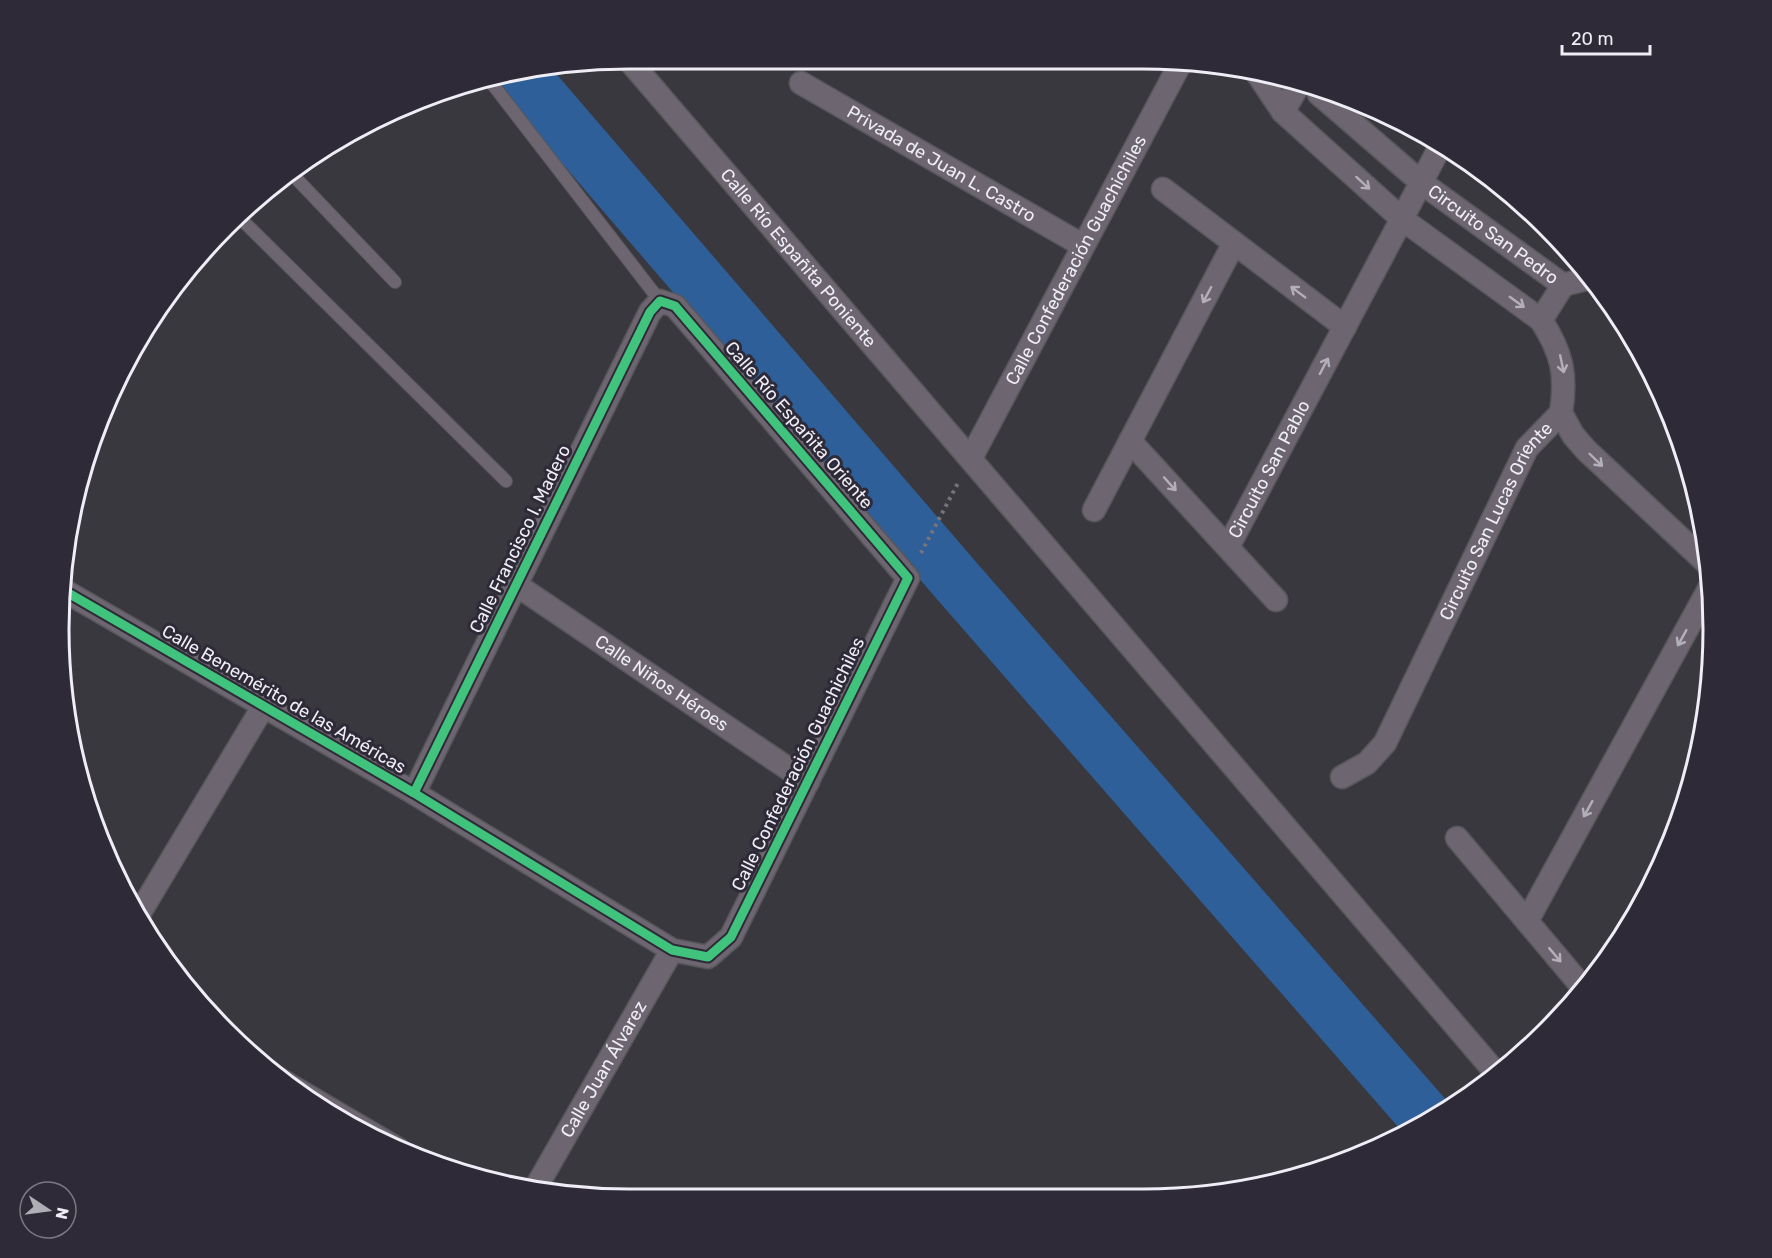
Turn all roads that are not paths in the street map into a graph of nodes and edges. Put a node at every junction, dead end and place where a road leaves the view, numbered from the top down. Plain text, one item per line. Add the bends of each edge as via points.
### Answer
1 (637, 69) edge
2 (1177, 70) edge
3 (801, 83) dead end
4 (1264, 83) edge
5 (494, 86) edge
6 (1295, 90) edge
7 (1326, 100) edge
8 (1283, 112) junction
9 (1437, 153) edge
10 (297, 179) edge
11 (1422, 183) junction
12 (1163, 189) dead end
13 (1402, 219) junction
14 (244, 222) edge
15 (1234, 243) junction
16 (1082, 245) junction
17 (1581, 280) edge
18 (395, 282) dead end
19 (1563, 285) junction
20 (660, 301) junction
21 (1541, 320) junction
22 (1345, 327) junction
23 (1562, 413) junction
24 (1130, 441) junction
25 (971, 458) junction
26 (506, 481) dead end
27 (1094, 510) dead end
28 (1228, 547) junction
29 (1698, 554) edge
30 (908, 578) joint
31 (515, 584) junction
32 (70, 594) edge
33 (1276, 600) dead end
34 (1702, 601) edge
35 (263, 707) junction
36 (1342, 777) dead end
37 (808, 782) junction
38 (414, 793) junction
39 (1457, 838) dead end
40 (143, 907) edge
41 (1527, 921) junction
42 (672, 950) junction
43 (708, 957) joint
44 (1578, 981) edge
45 (1491, 1067) edge
46 (539, 1181) edge

1 - 25 street, Calle Río Españita Poniente
2 - 16 street, Calle Confederación Guachichiles
3 - 16 street, Privada de Juan L. Castro
4 - 8 street
5 - 20 lane
6 - 8 street
7 - 11 street, Circuito San Pedro
8 -> 13 street
9 - 11 street, Circuito San Pedro
10 - 18 lane
11 - 13 street, Circuito San Pedro
11 - 19 street, Circuito San Pedro
12 - 15 street
13 -> 21 street
13 - 22 street, Circuito San Pablo
14 - 26 lane
22 -> 15 street
15 -> 24 street
16 - 25 street, Calle Confederación Guachichiles
17 - 19 street
19 - 21 street
20 - 30 street, Calle Río Españita Oriente via 675,306
20 - 31 street, Calle Francisco I. Madero via 650,312
21 -> 23 street via 1555,340 1563,364
28 -> 22 street, Circuito San Pablo
23 -> 29 street, Circuito San Lucas Oriente via 1572,435 1586,450
23 - 36 street, Circuito San Lucas Oriente via 1527,448 1385,743 1367,763
24 - 27 street
24 -> 28 street, Circuito San Pablo
25 - 45 street, Calle Río Españita Poniente
28 - 33 street
30 - 37 street, Calle Confederación Guachichiles
31 - 37 street, Calle Niños Héroes
31 - 38 street, Calle Francisco I. Madero
32 - 35 street, Calle Benemérito de las Américas
34 -> 41 street
35 - 38 street, Calle Benemérito de las Américas
35 - 40 street
37 - 43 street, Calle Confederación Guachichiles via 731,937
38 - 42 street, Calle Benemérito de las Américas
39 - 41 street
41 -> 44 street
42 - 43 street, Calle Benemérito de las Américas
42 - 46 street, Calle Juan Álvarez

